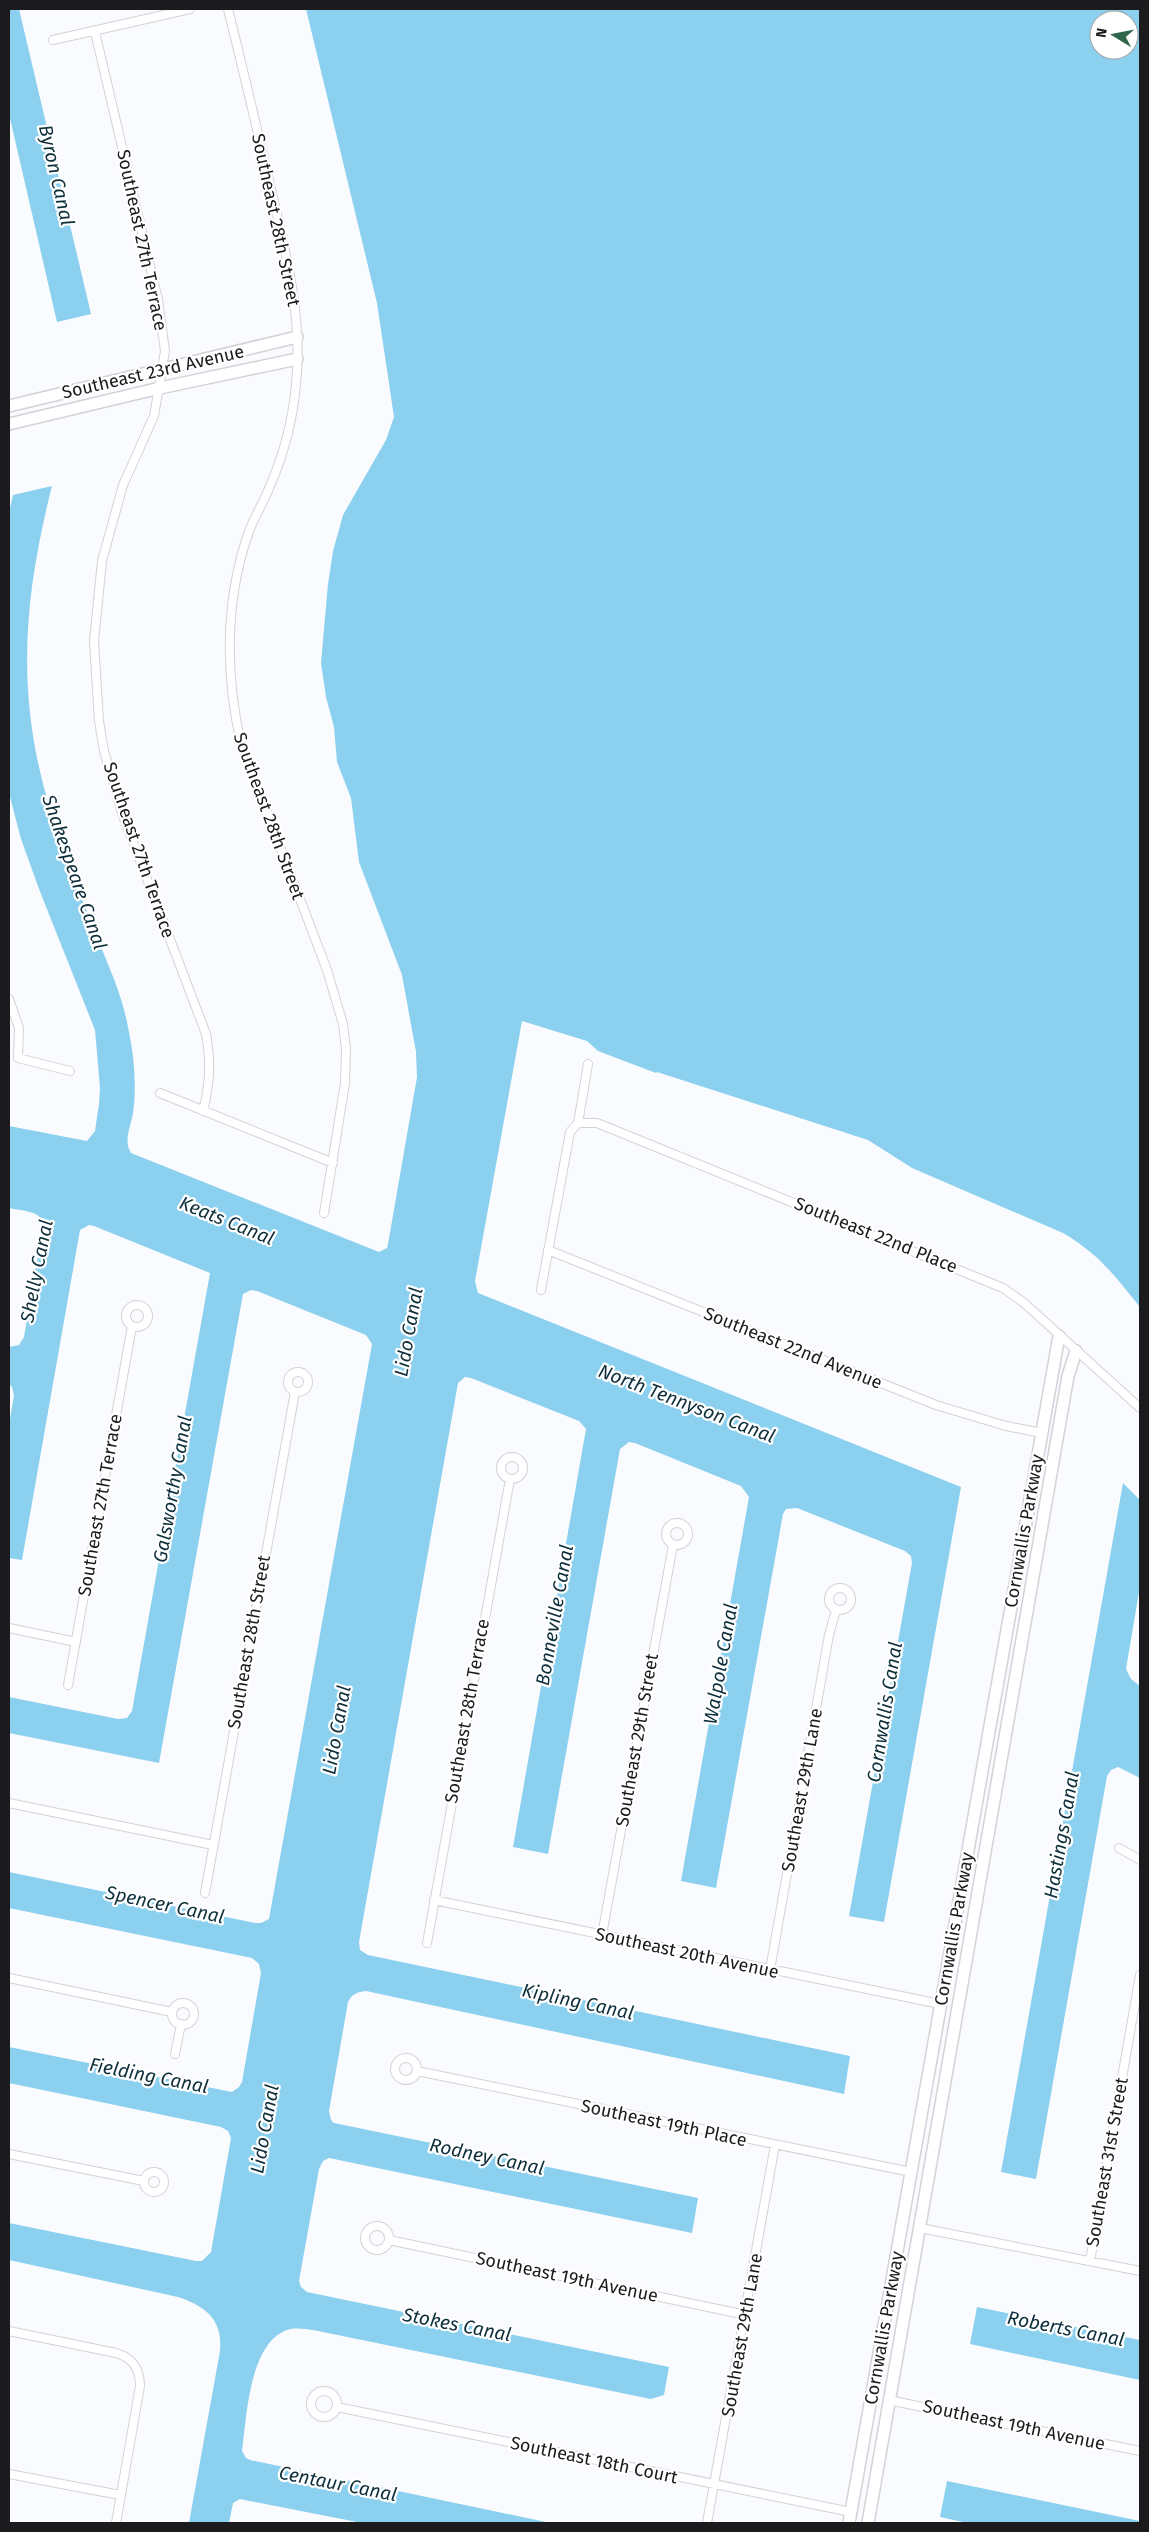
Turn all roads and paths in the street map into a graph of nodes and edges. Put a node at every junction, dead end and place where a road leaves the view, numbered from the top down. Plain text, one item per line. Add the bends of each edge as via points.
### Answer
1 (190, 9) edge
2 (228, 9) edge
3 (95, 32) junction
4 (53, 40) dead end
5 (297, 337) junction
6 (297, 359) junction
7 (163, 369) junction
8 (160, 388) junction
9 (9, 406) edge
10 (9, 424) edge
11 (9, 998) edge
12 (588, 1064) dead end
13 (70, 1071) dead end
14 (160, 1094) dead end
15 (203, 1111) junction
16 (578, 1123) junction
17 (333, 1163) junction
18 (324, 1214) dead end
19 (548, 1250) junction
20 (541, 1290) dead end
21 (132, 1326) dead end
22 (1058, 1336) junction
23 (1076, 1351) junction
24 (295, 1392) dead end
25 (1140, 1408) edge
26 (1042, 1433) junction
27 (510, 1479) dead end
28 (673, 1545) dead end
29 (836, 1610) dead end
30 (9, 1628) edge
31 (76, 1642) junction
32 (68, 1685) dead end
33 (987, 1741) junction
34 (1004, 1744) junction
35 (9, 1803) edge
36 (213, 1845) junction
37 (1119, 1848) dead end
38 (1140, 1860) edge
39 (205, 1893) dead end
40 (434, 1900) junction
41 (602, 1935) junction
42 (427, 1943) dead end
43 (770, 1970) junction
44 (1140, 1975) edge
45 (9, 1978) edge
46 (940, 2004) junction
47 (958, 2007) junction
48 (172, 2012) junction
49 (181, 2024) junction
50 (175, 2054) dead end
51 (417, 2071) dead end
52 (775, 2146) junction
53 (9, 2154) edge
54 (911, 2172) junction
55 (929, 2175) junction
56 (144, 2181) dead end
57 (902, 2226) junction
58 (920, 2228) junction
59 (389, 2240) dead end
60 (1090, 2261) junction
61 (1140, 2272) edge
62 (746, 2315) junction
63 (9, 2331) edge
64 (872, 2397) junction
65 (888, 2400) junction
66 (337, 2407) dead end
67 (1140, 2451) edge
68 (9, 2474) edge
69 (715, 2484) junction
70 (120, 2496) junction
71 (850, 2518) edge
72 (868, 2519) edge
73 (116, 2523) edge
74 (707, 2523) edge

1 - 3 street
2 - 5 street, Southeast 28th Street via 289,269
3 - 4 street
3 - 7 street, Southeast 27th Terrace via 158,300 165,351
5 - 6 street, Southeast 28th Street
5 - 7 street, Southeast 23rd Avenue
6 - 8 street, Southeast 23rd Avenue
6 - 17 street, Southeast 28th Street via 292,418 275,474 250,530 236,580 229,632 229,662 233,711 241,744 327,970 343,1024 345,1083
7 - 8 street, Southeast 27th Terrace
7 - 9 street, Southeast 23rd Avenue
8 - 10 street, Southeast 23rd Avenue
8 - 15 street, Southeast 27th Terrace via 154,416 123,485 106,546 96,608 95,685 104,751 119,804 206,1034 210,1083
11 - 13 street via 19,1028 18,1058
12 - 16 street
14 - 15 street
15 - 17 street
16 - 19 street via 570,1132
16 - 22 street, Southeast 22nd Place via 597,1123 983,1278 1018,1298
17 - 18 street, Southeast 28th Street
19 - 20 street
19 - 26 street, Southeast 22nd Avenue via 944,1408
21 - 31 street, Southeast 27th Terrace
22 - 23 street, Southeast 22nd Place
22 - 26 street, Cornwallis Parkway
23 - 25 street, Southeast 22nd Place
23 - 34 street, Cornwallis Parkway via 1068,1376
24 - 36 street, Southeast 28th Street
26 - 33 street, Cornwallis Parkway
27 - 40 street, Southeast 28th Terrace
28 - 41 street, Southeast 29th Street
29 - 43 street, Southeast 29th Lane
30 - 31 street
31 - 32 street, Southeast 27th Terrace
33 - 34 street
33 - 46 street, Cornwallis Parkway
34 - 47 street, Cornwallis Parkway
35 - 36 street
36 - 39 street, Southeast 28th Street
37 - 38 street
40 - 41 street, Southeast 20th Avenue
40 - 42 street, Southeast 28th Terrace
41 - 43 street, Southeast 20th Avenue
43 - 46 street, Southeast 20th Avenue
44 - 60 street, Southeast 31st Street
45 - 48 street
46 - 47 street
46 - 54 street, Cornwallis Parkway
47 - 55 street, Cornwallis Parkway
48 - 49 street via 173,2018
48 - 49 street via 179,2004 192,2008 192,2019
49 - 50 street
51 - 52 street, Southeast 19th Place
52 - 54 street, Southeast 19th Place
52 - 62 street, Southeast 29th Lane
53 - 56 street
54 - 55 street
54 - 57 street, Cornwallis Parkway
55 - 58 street, Cornwallis Parkway
57 - 58 street
57 - 64 street, Cornwallis Parkway
58 - 60 street
58 - 65 street, Cornwallis Parkway
59 - 62 street, Southeast 19th Avenue
60 - 61 street
62 - 69 street, Southeast 29th Lane
63 - 70 street via 127,2356 140,2372
64 - 65 street
64 - 71 street, Cornwallis Parkway
65 - 67 street, Southeast 19th Avenue
65 - 72 street, Cornwallis Parkway
66 - 69 street, Southeast 18th Court
68 - 70 street
69 - 71 street, Southeast 18th Court
69 - 74 street, Southeast 29th Lane
70 - 73 street
71 - 72 street

